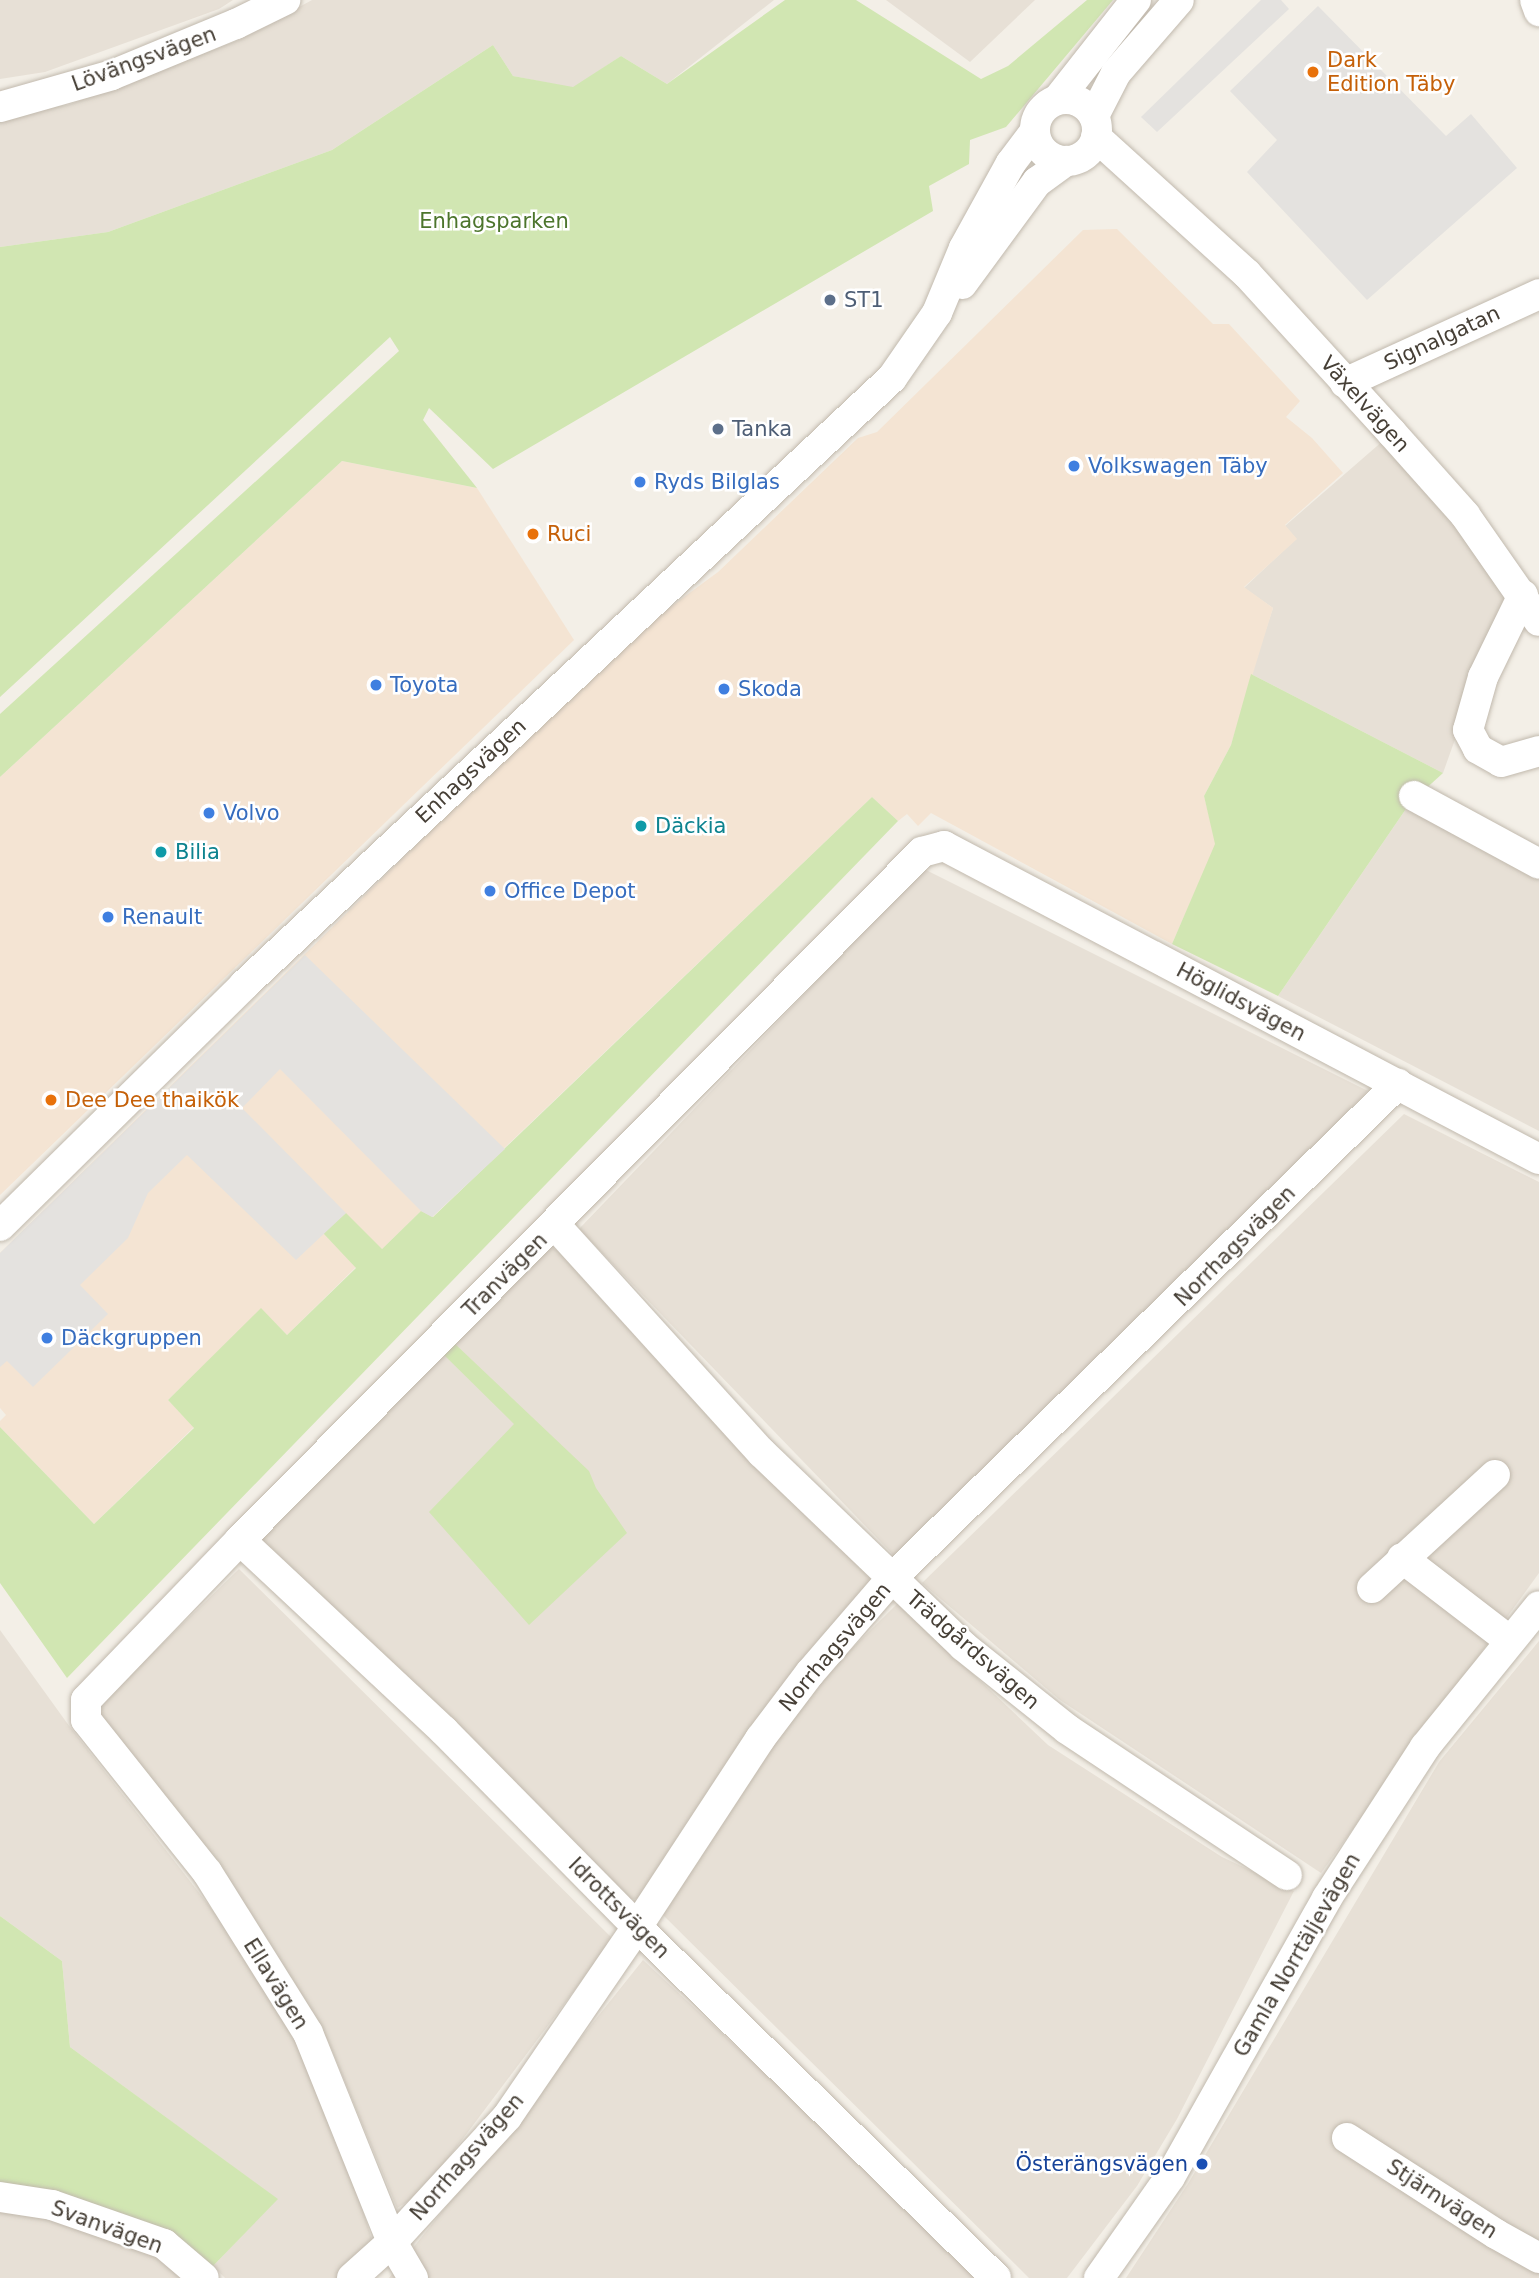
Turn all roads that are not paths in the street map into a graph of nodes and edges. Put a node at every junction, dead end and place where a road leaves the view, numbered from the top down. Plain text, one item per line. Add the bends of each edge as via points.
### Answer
1 (285, 0) edge
2 (1136, 0) edge
3 (1179, 0) edge
4 (1535, 0) edge
5 (1539, 11) edge
6 (1058, 99) junction
7 (0, 107) edge
8 (1095, 127) junction
9 (1033, 134) junction
10 (1071, 160) junction
11 (1170, 205) junction
12 (1539, 294) edge
13 (937, 313) junction
14 (1345, 383) junction
15 (1523, 595) junction
16 (1539, 621) edge
17 (1539, 751) edge
18 (1414, 796) dead end
19 (944, 846) joint
20 (1539, 864) edge
21 (1398, 1084) junction
22 (1539, 1159) edge
23 (555, 1224) junction
24 (0, 1226) edge
25 (1494, 1475) dead end
26 (240, 1540) junction
27 (1402, 1558) junction
28 (891, 1579) junction
29 (1371, 1588) dead end
30 (1539, 1606) edge
31 (1510, 1641) junction
32 (86, 1720) joint
33 (1287, 1875) dead end
34 (637, 1927) junction
35 (1347, 2138) dead end
36 (0, 2197) edge
37 (392, 2242) junction
38 (1539, 2258) edge
39 (204, 2278) edge
40 (352, 2278) edge
41 (413, 2278) edge
42 (996, 2278) edge
43 (1099, 2278) edge

1 - 7 street, Lövängsvägen via 112,75
2 - 6 street
3 - 8 street via 1116,74
4 - 5 street
6 - 8 street via 1079,101
6 - 9 street via 1041,111
8 - 10 street via 1092,147
8 - 11 street
9 - 10 street via 1048,155
9 - 13 street, Enhagsvägen via 1011,163 964,248
10 - 11 street
10 - 13 street, Enhagsvägen via 1037,182
11 - 14 street, Växelvägen via 1247,274
12 - 14 street, Signalgatan
13 - 24 street, Enhagsvägen via 884,385 244,985
14 - 15 street, Växelvägen via 1465,514
15 - 16 street, Växelvägen
15 - 17 street via 1483,677 1468,730 1478,749 1501,762
18 - 20 street
19 - 21 street, Höglidsvägen
19 - 23 street, Tranvägen via 922,852
21 - 22 street, Höglidsvägen
21 - 28 street, Norrhagsvägen
23 - 26 street, Tranvägen
23 - 28 street, Trädgårdsvägen via 762,1453
25 - 27 street
26 - 32 street, Tranvägen via 86,1700
26 - 34 street, Idrottsvägen via 444,1731
27 - 29 street
27 - 31 street
28 - 33 street, Trädgårdsvägen via 963,1646 1067,1730
28 - 34 street, Norrhagsvägen via 760,1739
30 - 31 street, Gamla Norrtäljevägen
31 - 43 street, Gamla Norrtäljevägen via 1425,1747 1335,1886 1170,2177
32 - 37 street, Ellavägen via 207,1872 307,2033
34 - 37 street, Norrhagsvägen via 507,2117
34 - 42 street, Idrottsvägen
35 - 38 street, Stjärnvägen
36 - 39 street, Svanvägen via 52,2205 164,2244
37 - 40 street, Norrhagsvägen
37 - 41 street, Ellavägen

